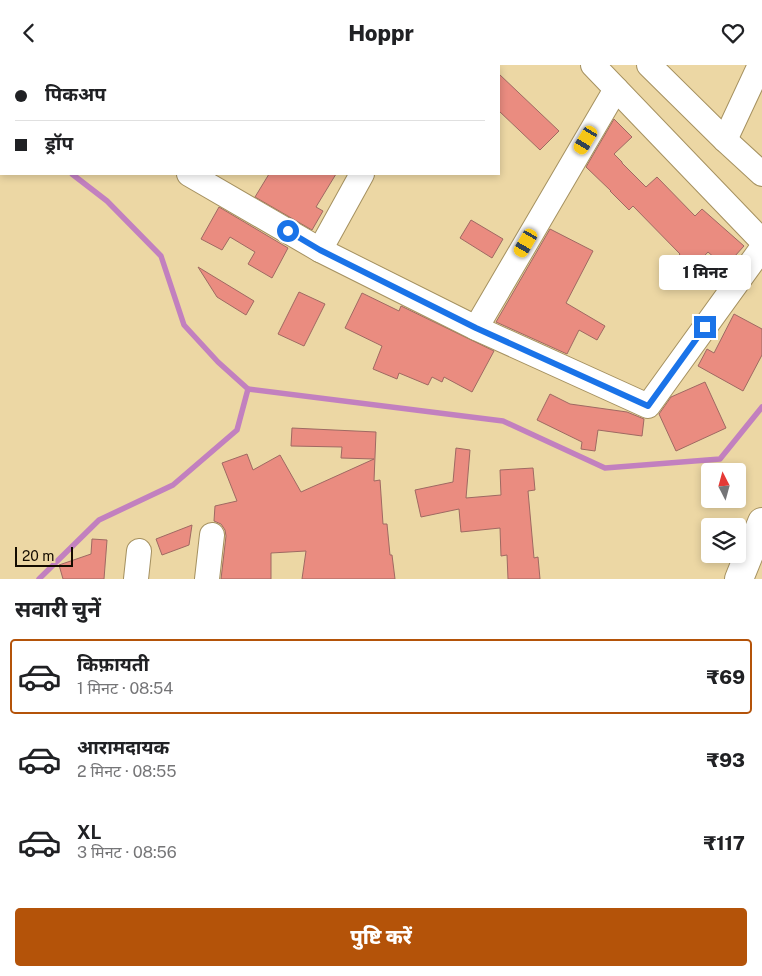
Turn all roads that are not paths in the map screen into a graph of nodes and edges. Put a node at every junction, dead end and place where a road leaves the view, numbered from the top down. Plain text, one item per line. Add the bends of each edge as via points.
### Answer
1 (593, 65) edge
2 (649, 65) edge
3 (760, 65) edge
4 (616, 89) junction
5 (725, 140) junction
6 (762, 174) edge
7 (191, 175) edge
8 (361, 175) edge
9 (762, 241) edge
10 (762, 248) edge
11 (320, 250) junction
12 (476, 328) junction
13 (762, 522) edge
14 (212, 535) dead end
15 (139, 551) dead end
16 (136, 579) edge
17 (207, 579) edge
18 (739, 579) edge

1 - 4 street
2 - 5 street
3 - 5 street
4 - 9 street
4 - 12 street
5 - 6 street
7 - 11 street
8 - 11 street
10 - 12 street via 648,406
11 - 12 street
13 - 18 main road
14 - 17 street
15 - 16 street

